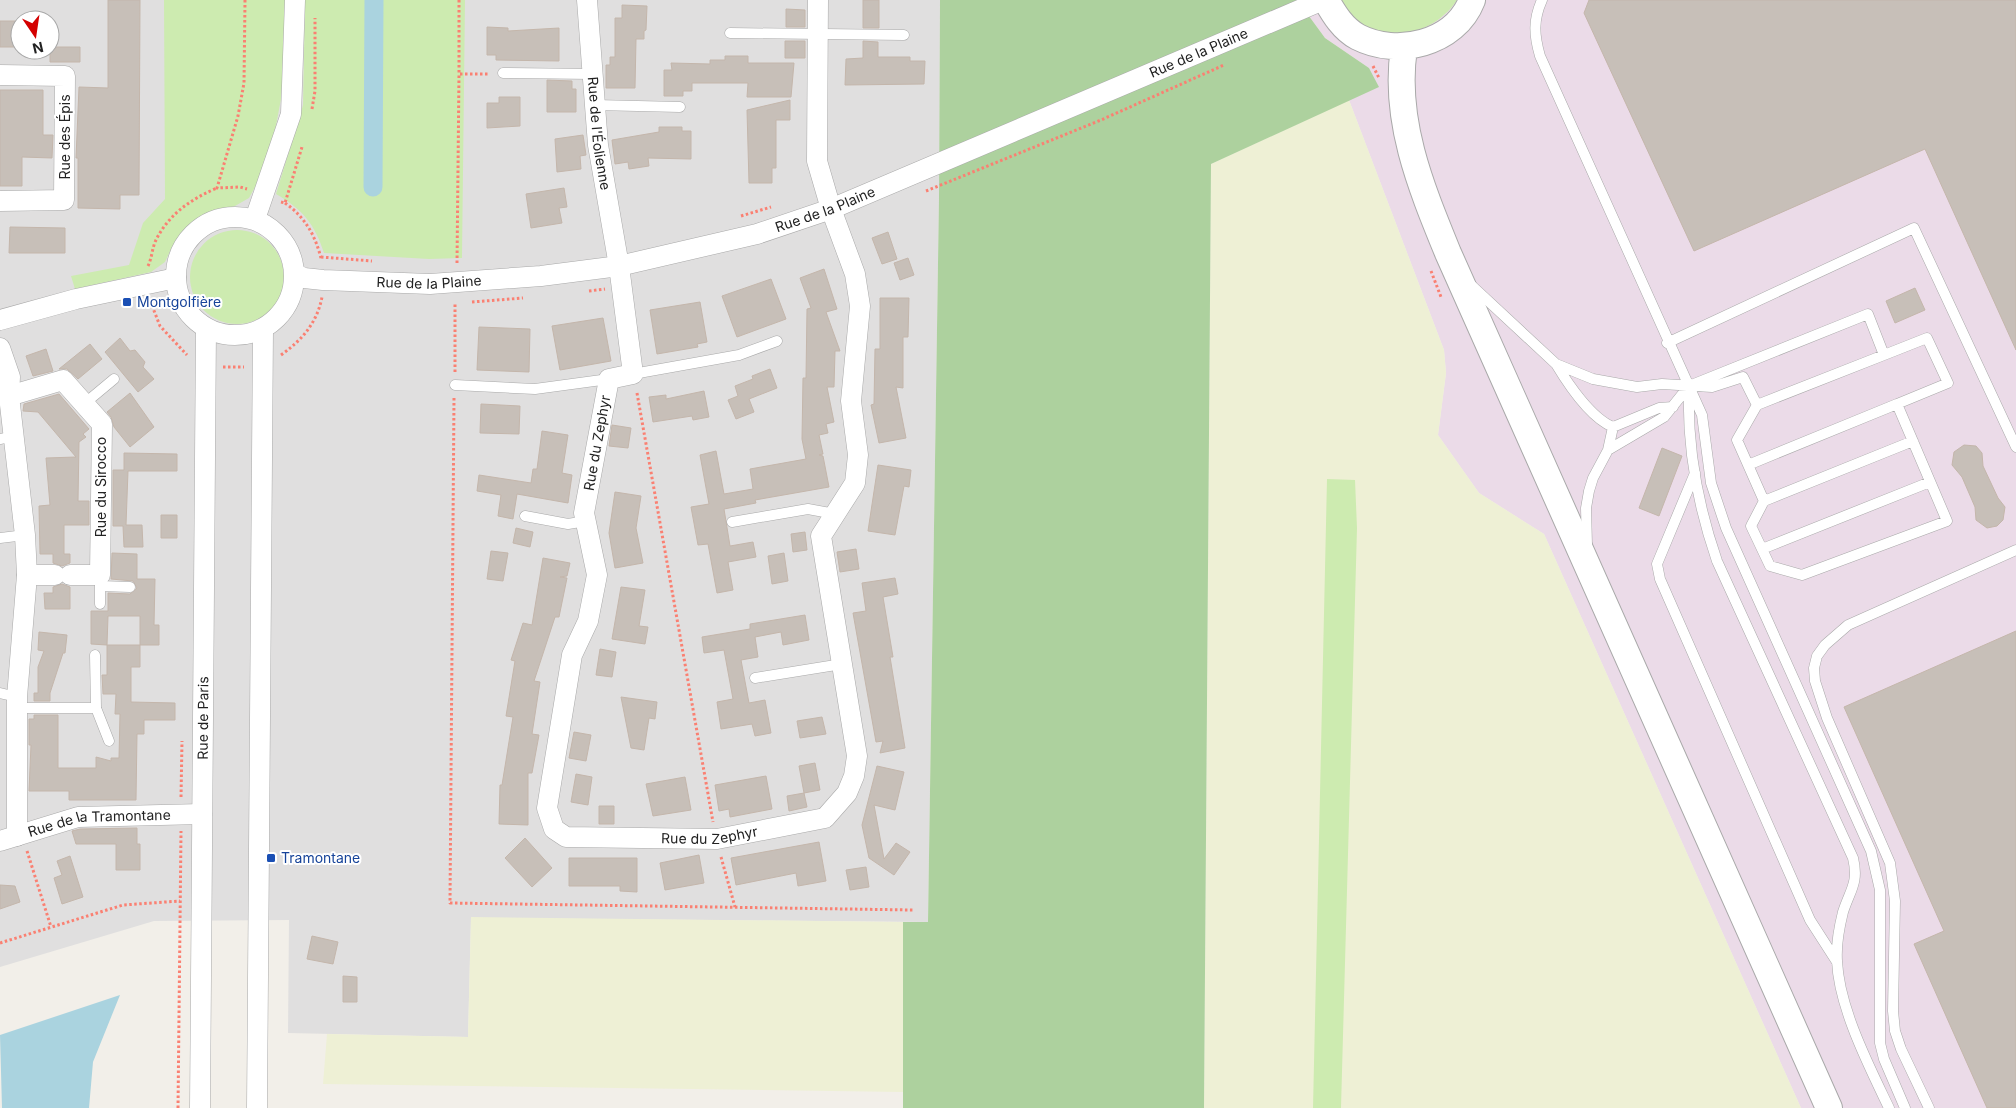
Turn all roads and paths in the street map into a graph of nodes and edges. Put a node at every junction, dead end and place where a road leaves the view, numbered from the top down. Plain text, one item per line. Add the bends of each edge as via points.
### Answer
1 (246, 0) edge
2 (295, 0) edge
3 (460, 0) edge
4 (587, 0) edge
5 (818, 0) edge
6 (1324, 0) edge
7 (1472, 0) edge
8 (1542, 0) edge
9 (730, 33) dead end
10 (818, 34) junction
11 (904, 35) dead end
12 (1404, 48) junction
13 (460, 74) junction
14 (504, 74) joint
15 (592, 74) junction
16 (0, 75) edge
17 (595, 105) junction
18 (680, 108) dead end
19 (217, 188) junction
20 (264, 197) junction
21 (0, 201) edge
22 (285, 203) dead end
23 (831, 209) junction
24 (255, 219) junction
25 (458, 263) dead end
26 (619, 266) junction
27 (139, 268) dead end
28 (1456, 271) junction
29 (295, 274) junction
30 (176, 278) junction
31 (323, 280) junction
32 (142, 305) dead end
33 (0, 320) edge
34 (206, 328) junction
35 (263, 329) junction
36 (777, 341) dead end
37 (1667, 343) junction
38 (0, 348) edge
39 (1884, 355) junction
40 (193, 360) junction
41 (263, 362) junction
42 (1556, 364) junction
43 (633, 374) junction
44 (114, 379) dead end
45 (609, 379) junction
46 (455, 385) dead end
47 (1689, 386) junction
48 (9, 396) junction
49 (84, 404) junction
50 (1897, 404) junction
51 (1756, 405) junction
52 (1673, 408) junction
53 (1613, 427) junction
54 (7, 438) edge
55 (1913, 441) junction
56 (2016, 447) edge
57 (1608, 450) junction
58 (1748, 465) junction
59 (1695, 472) junction
60 (1930, 482) junction
61 (1764, 501) junction
62 (835, 514) junction
63 (525, 516) dead end
64 (586, 521) junction
65 (732, 522) dead end
66 (25, 535) junction
67 (0, 538) edge
68 (1762, 549) junction
69 (2016, 550) edge
70 (1589, 571) junction
71 (27, 575) junction
72 (100, 580) junction
73 (130, 587) dead end
74 (100, 604) dead end
75 (95, 655) dead end
76 (842, 664) junction
77 (755, 678) dead end
78 (12, 699) edge
79 (96, 708) junction
80 (182, 737) dead end
81 (109, 741) dead end
82 (181, 814) junction
83 (202, 814) junction
84 (8, 839) edge
85 (716, 839) junction
86 (180, 901) junction
87 (735, 908) dead end
88 (51, 927) junction
89 (0, 943) edge
90 (1837, 962) junction
91 (178, 1108) edge
92 (200, 1108) edge
93 (257, 1108) edge
94 (1829, 1108) edge
95 (1889, 1108) edge
96 (1906, 1108) edge
97 (1929, 1108) edge

1 - 19 path via 244,83
2 - 20 street via 291,114
3 - 13 path
4 - 15 street, Rue de l'Éolienne
5 - 10 street
6 - 12 street via 1338,21 1357,36 1379,45
6 - 23 street, Rue de la Plaine
7 - 12 street via 1452,27 1430,41
8 - 37 lane via 1536,14 1534,35 1540,56
9 - 10 lane
10 - 11 lane
10 - 23 street via 817,160
12 - 28 street via 1400,85 1406,135 1420,186
13 - 14 path
13 - 25 path
14 - 15 lane
15 - 17 street, Rue de l'Éolienne
16 - 21 street, Rue des Épis via 65,76 64,200
17 - 18 lane
17 - 26 street, Rue de l'Éolienne via 598,145
19 - 20 path via 240,187
19 - 27 path via 195,198 171,217 156,241 148,266
20 - 24 street
22 - 31 path via 296,210 311,229 321,257
23 - 26 street, Rue de la Plaine via 757,234
23 - 62 street, Rue du Zephyr via 856,274 860,306 851,401 858,455 854,483
24 - 29 street via 271,228 283,241 292,256
24 - 30 street via 238,216 202,226 180,255
26 - 31 street, Rue de la Plaine via 541,276 430,284
26 - 43 street
28 - 42 lane
28 - 70 street
29 - 31 street, Rue de la Plaine
29 - 35 street via 293,292 284,310
30 - 33 street via 76,299
30 - 34 street via 183,305
31 - 41 path via 316,318 301,340 282,355
32 - 40 path via 151,303 160,326
34 - 35 street via 222,334 240,335
34 - 40 street, Rue de Paris
35 - 41 street
36 - 43 lane via 739,355
37 - 47 lane
37 - 56 lane via 1914,228
38 - 48 street via 10,377
39 - 47 lane via 1868,314
39 - 50 lane via 1927,338 1948,383
39 - 51 lane
40 - 41 path via 226,367
40 - 83 street, Rue de Paris
41 - 93 street
42 - 47 lane via 1612,383 1637,387 1662,384
42 - 53 lane via 1572,391 1605,424
43 - 45 street, Rue du Zephyr
43 - 85 path
44 - 49 lane
45 - 46 lane via 535,390
45 - 64 street, Rue du Zephyr via 584,514
47 - 51 lane via 1712,387 1743,377
47 - 52 lane
47 - 59 lane via 1688,418
47 - 96 lane via 1702,415 1711,483 1726,528 1878,871 1880,1043
48 - 49 street, Rue du Sirocco via 62,380
48 - 54 street
49 - 72 street, Rue du Sirocco via 102,424
50 - 55 lane
50 - 58 lane
51 - 58 lane via 1737,440
52 - 53 lane via 1659,408
52 - 57 lane via 1664,417
53 - 57 lane
54 - 66 street
55 - 60 lane
55 - 61 lane
57 - 70 lane via 1593,478 1586,508
58 - 61 lane
59 - 90 lane via 1707,533 1717,561 1853,858 1856,883 1839,928
59 - 90 lane via 1657,564 1660,578 1810,920
60 - 68 lane
60 - 68 lane via 1947,521 1802,576 1770,566
61 - 68 lane via 1751,526
62 - 65 lane via 808,508
62 - 76 street, Rue du Zephyr via 821,536
63 - 64 lane via 568,524
64 - 85 street, Rue du Zephyr via 597,575 588,621 572,655 547,808 554,829 566,837
66 - 67 lane
66 - 71 street
69 - 97 lane via 1848,625 1825,645 1814,668 1827,718 1890,863 1895,901 1895,1031
70 - 94 street
71 - 72 street
71 - 78 street
72 - 73 lane
72 - 74 lane
75 - 79 lane
76 - 77 lane
76 - 85 street, Rue du Zephyr via 857,756 847,793 824,818
78 - 79 lane
78 - 84 street
79 - 81 lane
80 - 82 path
82 - 83 street, Rue de la Tramontane
82 - 84 street, Rue de la Tramontane via 78,817
82 - 86 path
83 - 92 street, Rue de Paris
84 - 88 path via 26,847
85 - 87 path
86 - 88 path via 123,904
86 - 91 path
88 - 89 path
90 - 95 lane via 1852,1024

